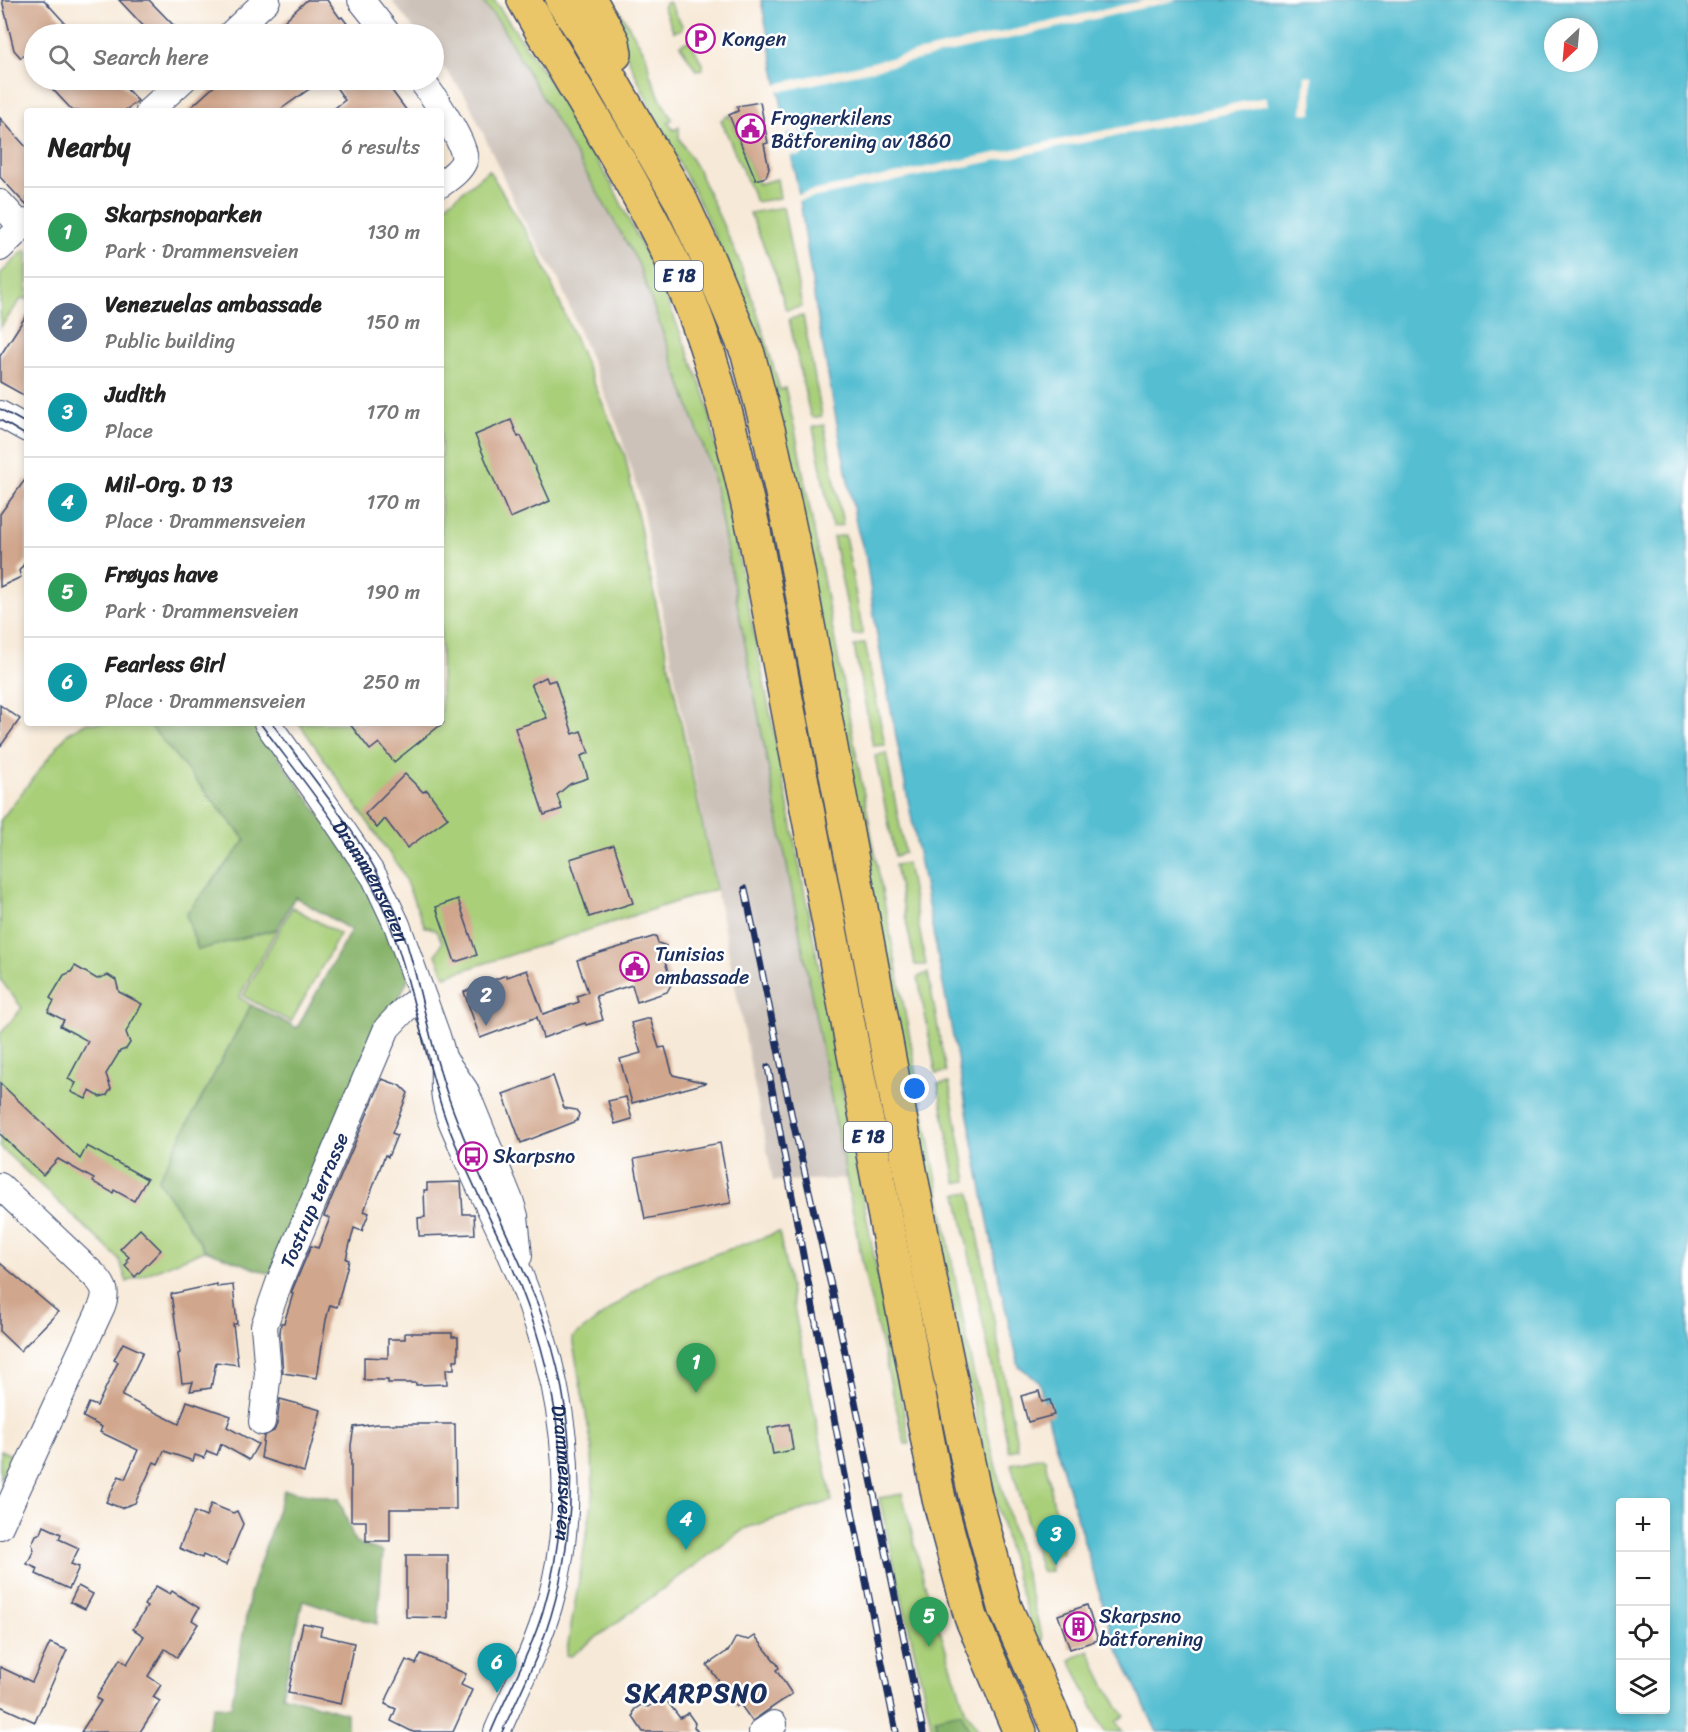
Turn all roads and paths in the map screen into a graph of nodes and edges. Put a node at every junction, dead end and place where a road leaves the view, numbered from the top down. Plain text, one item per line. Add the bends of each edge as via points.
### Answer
1 (267, 0) edge
2 (361, 0) edge
3 (512, 0) edge
4 (524, 0) edge
5 (562, 0) edge
6 (590, 0) edge
7 (242, 24) edge
8 (380, 24) edge
9 (549, 45) junction
10 (174, 90) edge
11 (428, 90) edge
12 (622, 101) junction
13 (159, 108) edge
14 (439, 108) edge
15 (444, 116) edge
16 (450, 177) edge
17 (0, 203) edge
18 (24, 223) edge
19 (24, 225) edge
20 (0, 248) edge
21 (0, 414) edge
22 (24, 427) edge
23 (269, 726) edge
24 (421, 997) junction
25 (0, 1186) edge
26 (262, 1422) dead end
27 (0, 1526) edge
28 (497, 1732) edge
29 (1020, 1732) edge
30 (1060, 1732) edge

1 - 7 street
2 - 8 street
3 - 9 highway
4 - 9 highway, E 18
5 - 12 highway, E 18
6 - 12 highway via 613,42
9 - 29 highway, E 18 via 612,148 678,274 725,407 754,531 939,1499 971,1617
10 - 13 street
11 - 14 street
12 - 30 highway, E 18 via 681,201 708,259 751,366 769,433 975,1496 1005,1607
15 - 16 street via 464,148 464,163
17 - 18 street
19 - 20 street
21 - 22 street
23 - 24 street, Drammensveien via 375,878 397,925
24 - 26 street, Tostrup terrasse via 387,1028 279,1283 264,1326 268,1373
24 - 28 street, Drammensveien via 443,1058 465,1090 511,1203 521,1277 543,1336 566,1459 565,1533 549,1606
25 - 27 street via 105,1290 102,1305

